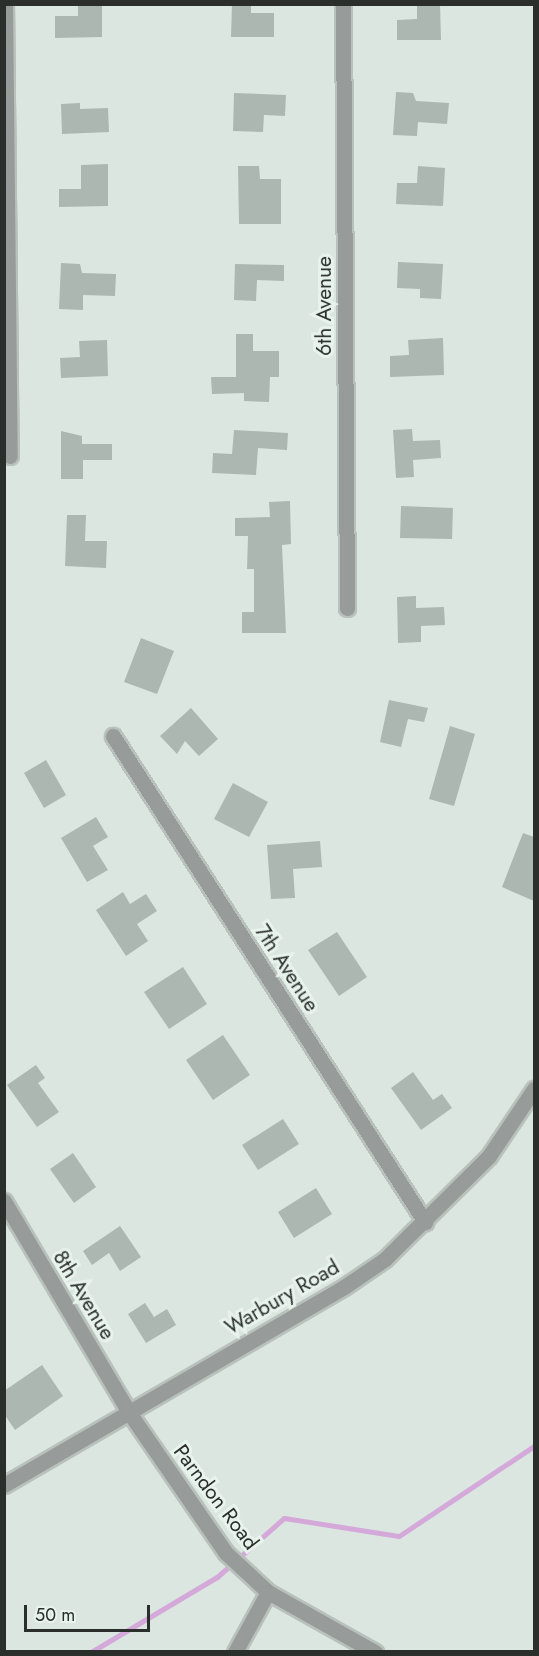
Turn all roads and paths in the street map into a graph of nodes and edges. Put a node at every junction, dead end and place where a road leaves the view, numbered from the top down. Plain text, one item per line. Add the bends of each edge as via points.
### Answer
1 (5, 4) edge
2 (342, 4) edge
3 (10, 456) dead end
4 (346, 608) dead end
5 (113, 736) dead end
6 (534, 1089) edge
7 (4, 1201) edge
8 (425, 1222) junction
9 (128, 1411) junction
10 (4, 1485) edge
11 (268, 1592) junction
12 (235, 1652) edge
13 (375, 1652) edge

1 - 3 street
2 - 4 street, 6th Avenue
5 - 8 street, 7th Avenue
6 - 8 street, Warbury Road via 489,1156
7 - 9 street, 8th Avenue
8 - 9 street, Warbury Road via 385,1259 344,1287
9 - 10 street, Warbury Road
9 - 11 street, Parndon Road via 226,1553
11 - 12 street
11 - 13 street, Parndon Road

